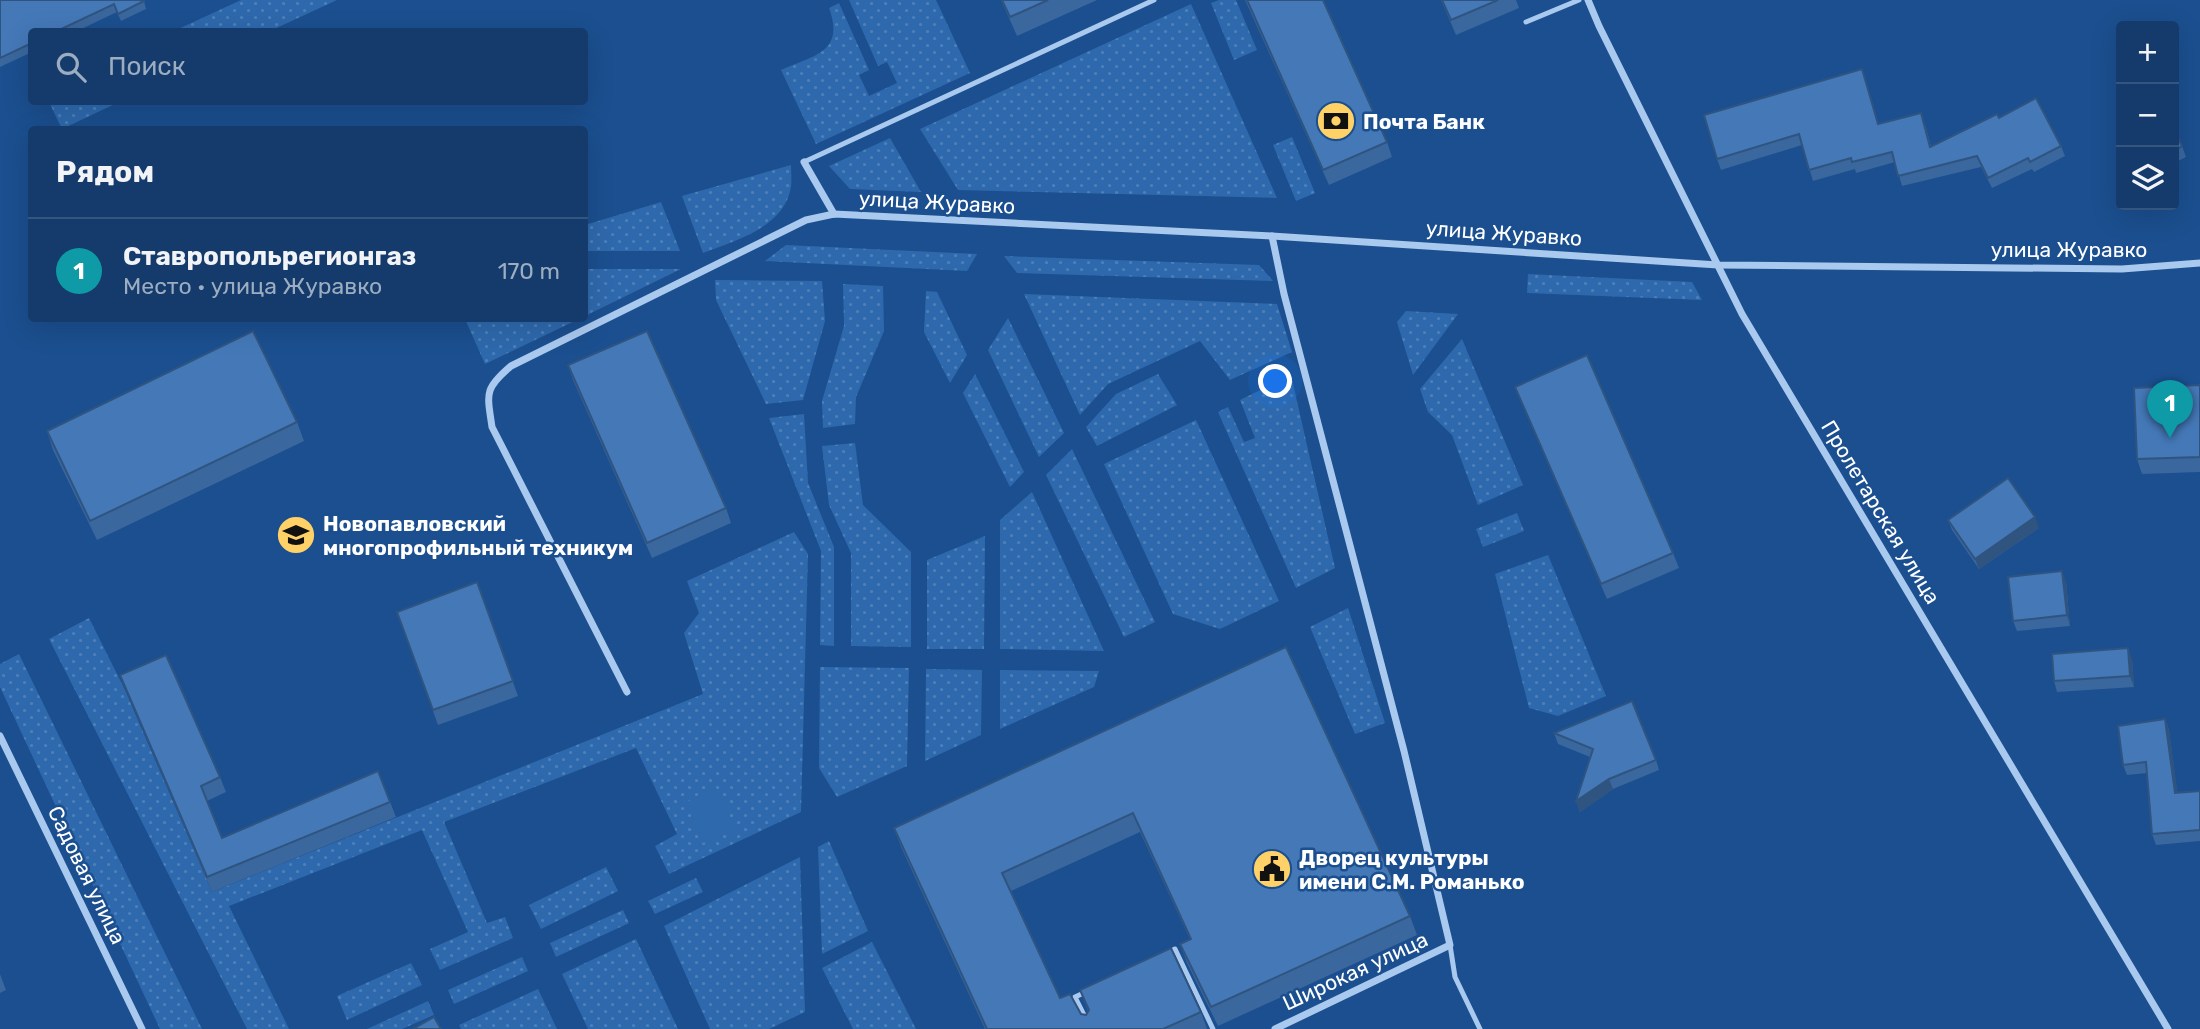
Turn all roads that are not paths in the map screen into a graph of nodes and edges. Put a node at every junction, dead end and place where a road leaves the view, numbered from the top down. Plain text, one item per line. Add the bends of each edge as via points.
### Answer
1 (1154, 0) edge
2 (1580, 0) edge
3 (1588, 0) edge
4 (1526, 22) dead end
5 (804, 162) joint
6 (834, 214) junction
7 (1272, 236) junction
8 (2200, 263) edge
9 (1718, 265) junction
10 (627, 692) dead end
11 (0, 736) edge
12 (1450, 946) junction
13 (1163, 955) edge
14 (1100, 985) edge
15 (142, 1029) edge
16 (1091, 1029) edge
17 (1213, 1029) edge
18 (1275, 1029) edge
19 (1480, 1029) edge
20 (2168, 1029) edge

1 - 5 lane
2 - 4 lane
3 - 9 street, Пролетарская улица
5 - 6 street
6 - 7 street, улица Журавко
6 - 10 street, улица Журавко via 806,220 511,366 492,382 488,401 492,427
7 - 9 street, улица Журавко
7 - 12 street
8 - 9 street, улица Журавко via 2122,269
9 - 20 street, Пролетарская улица via 1747,322
11 - 15 street, Садовая улица
12 - 18 street, Широкая улица
12 - 19 lane via 1455,977
13 - 17 lane via 1175,949
14 - 16 lane via 1075,997

